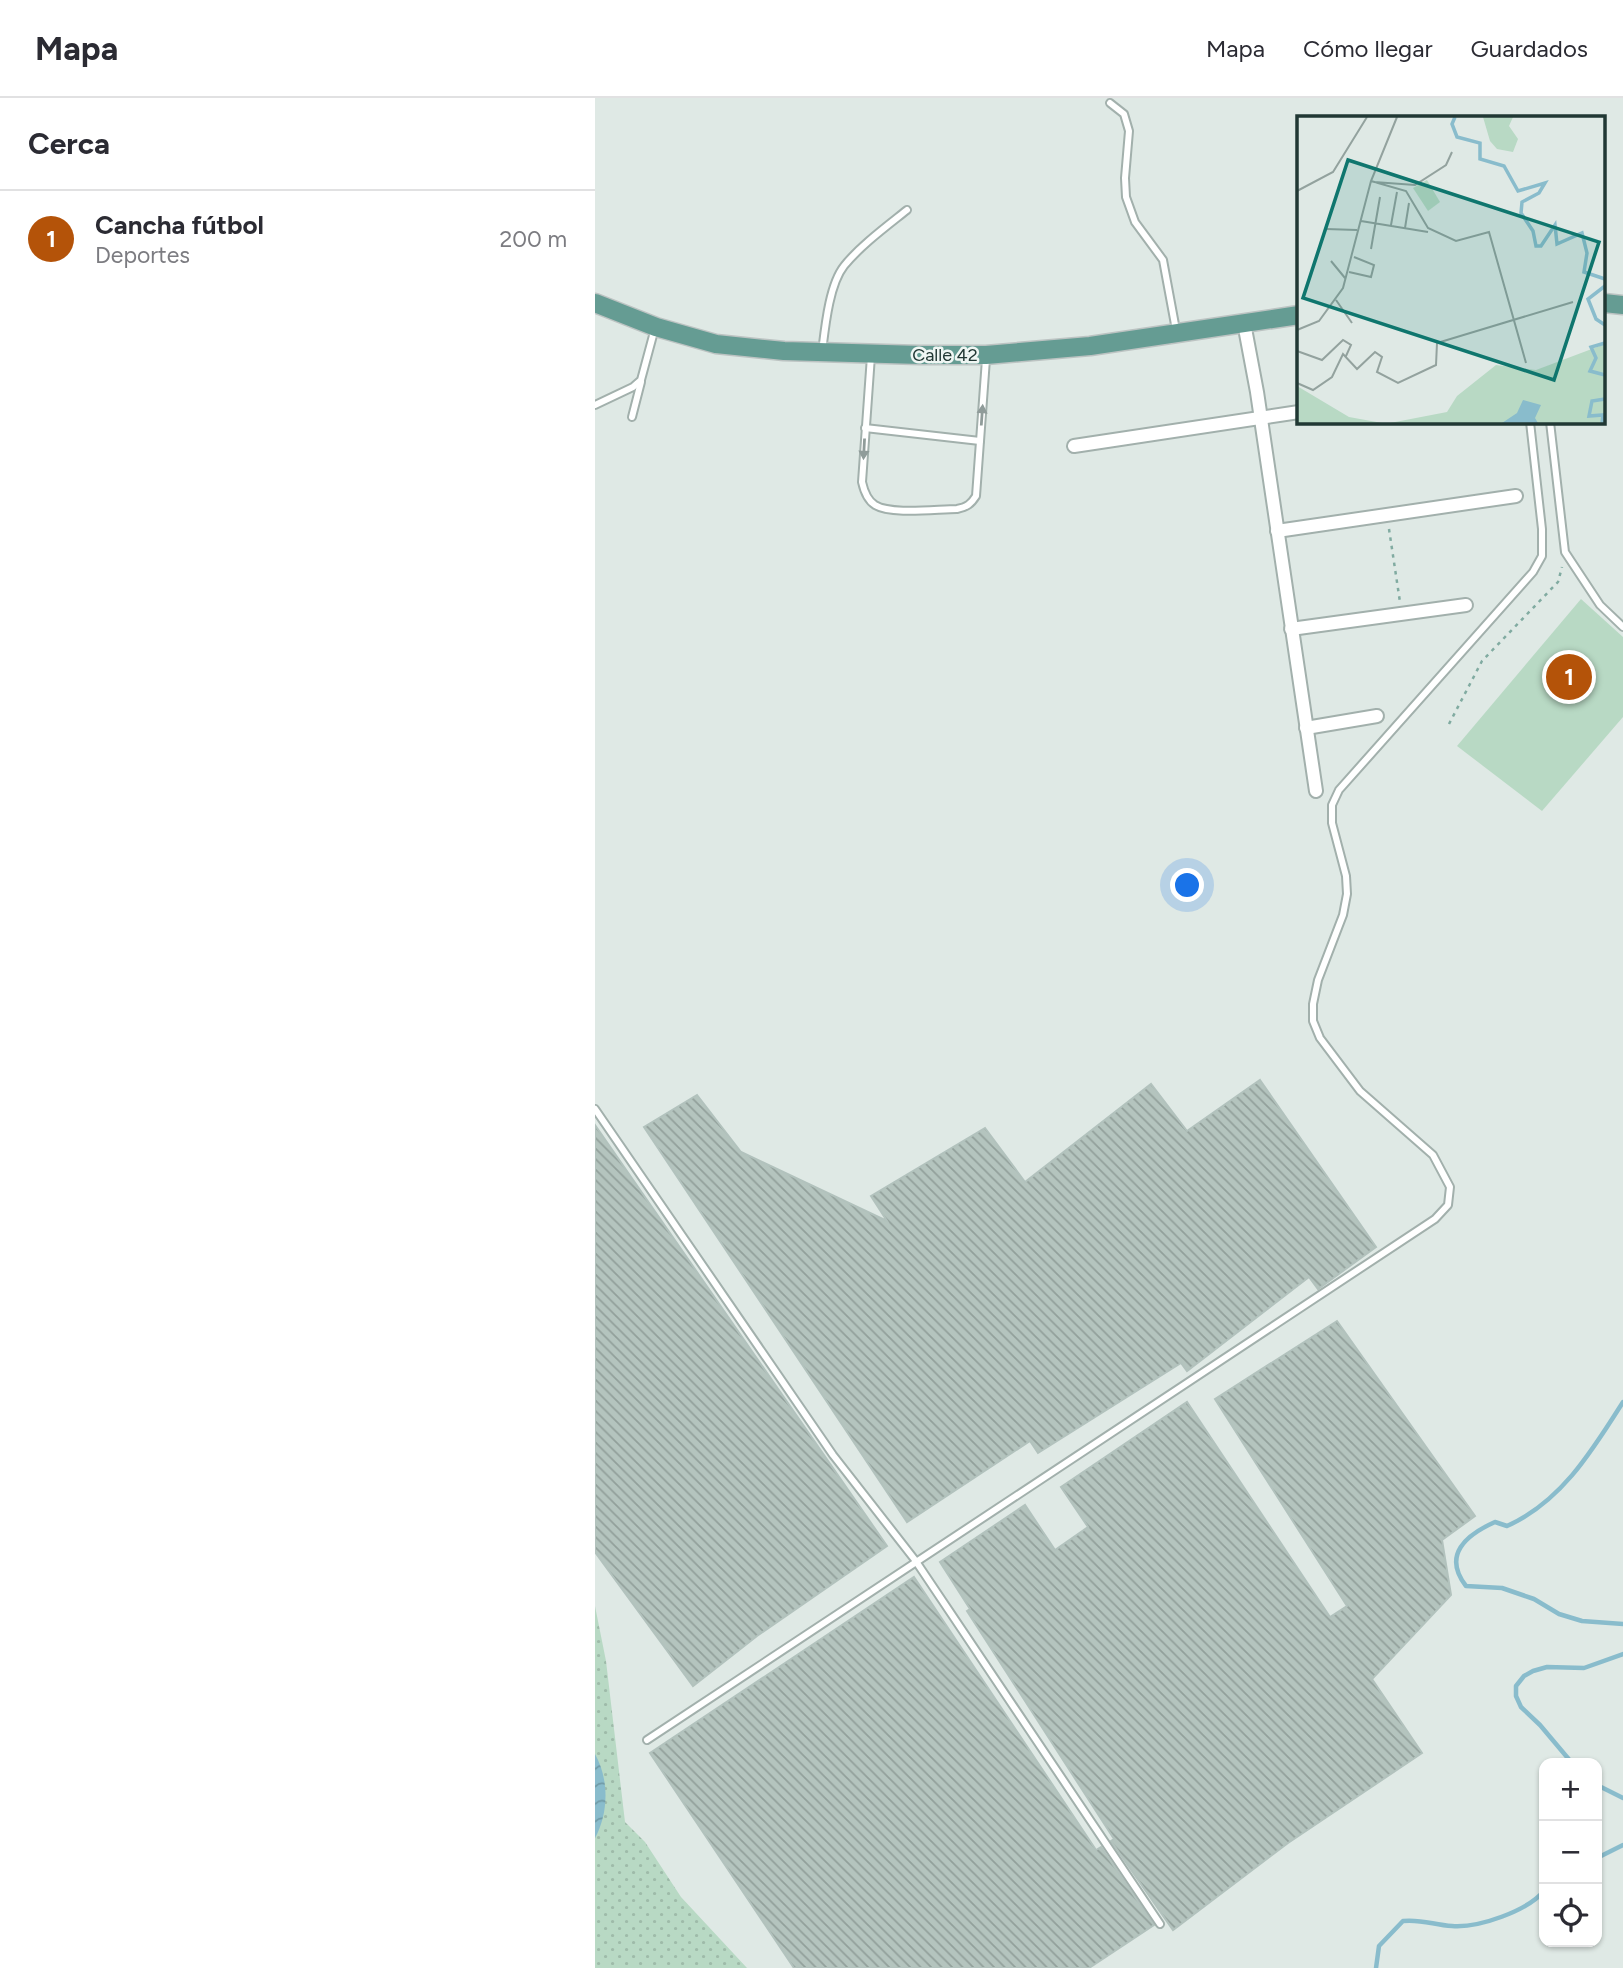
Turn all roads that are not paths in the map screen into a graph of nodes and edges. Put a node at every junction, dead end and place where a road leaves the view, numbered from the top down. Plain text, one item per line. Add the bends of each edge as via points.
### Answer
1 (1110, 103) dead end
2 (907, 210) dead end
3 (595, 303) edge
4 (1605, 303) edge
5 (1623, 304) edge
6 (1297, 315) edge
7 (1244, 323) junction
8 (656, 327) junction
9 (1177, 333) junction
10 (822, 352) junction
11 (871, 354) junction
12 (986, 355) junction
13 (641, 380) junction
14 (595, 405) edge
15 (1297, 412) edge
16 (632, 417) dead end
17 (1261, 418) junction
18 (1530, 424) edge
19 (1550, 424) edge
20 (865, 428) junction
21 (980, 441) junction
22 (1075, 446) dead end
23 (1516, 496) dead end
24 (1277, 531) junction
25 (1466, 605) dead end
26 (1623, 627) edge
27 (1291, 629) junction
28 (1377, 716) dead end
29 (1306, 728) junction
30 (1316, 791) dead end
31 (595, 1109) edge
32 (915, 1560) junction
33 (647, 1740) dead end
34 (1160, 1924) dead end

1 - 9 lane via 1124,114 1129,131 1126,197 1135,222 1163,261
2 - 10 lane via 844,266
3 - 8 main road, Calle 42
4 - 5 main road
6 - 7 main road, Calle 42
7 - 9 main road, Calle 42
7 - 17 street
8 - 10 main road, Calle 42 via 716,344
8 - 13 lane
9 - 12 main road, Calle 42
10 - 11 main road, Calle 42
11 - 12 main road, Calle 42
11 - 20 lane
21 -> 12 lane
13 - 14 lane
13 - 16 lane
15 - 17 street
17 - 22 street
17 - 24 street
18 - 32 lane via 1542,556 1533,572 1339,790 1332,805 1347,894 1318,980 1313,1021 1320,1038 1360,1091 1433,1155 1450,1187 1448,1205 1435,1219
19 - 26 lane via 1565,552 1600,605
20 - 21 lane
20 -> 21 lane via 862,482 873,504 885,509 966,507 976,496
23 - 24 street
24 - 27 street
25 - 27 street
27 - 29 street
28 - 29 street
29 - 30 street
31 - 32 lane via 833,1455
32 - 33 lane
32 - 34 lane

